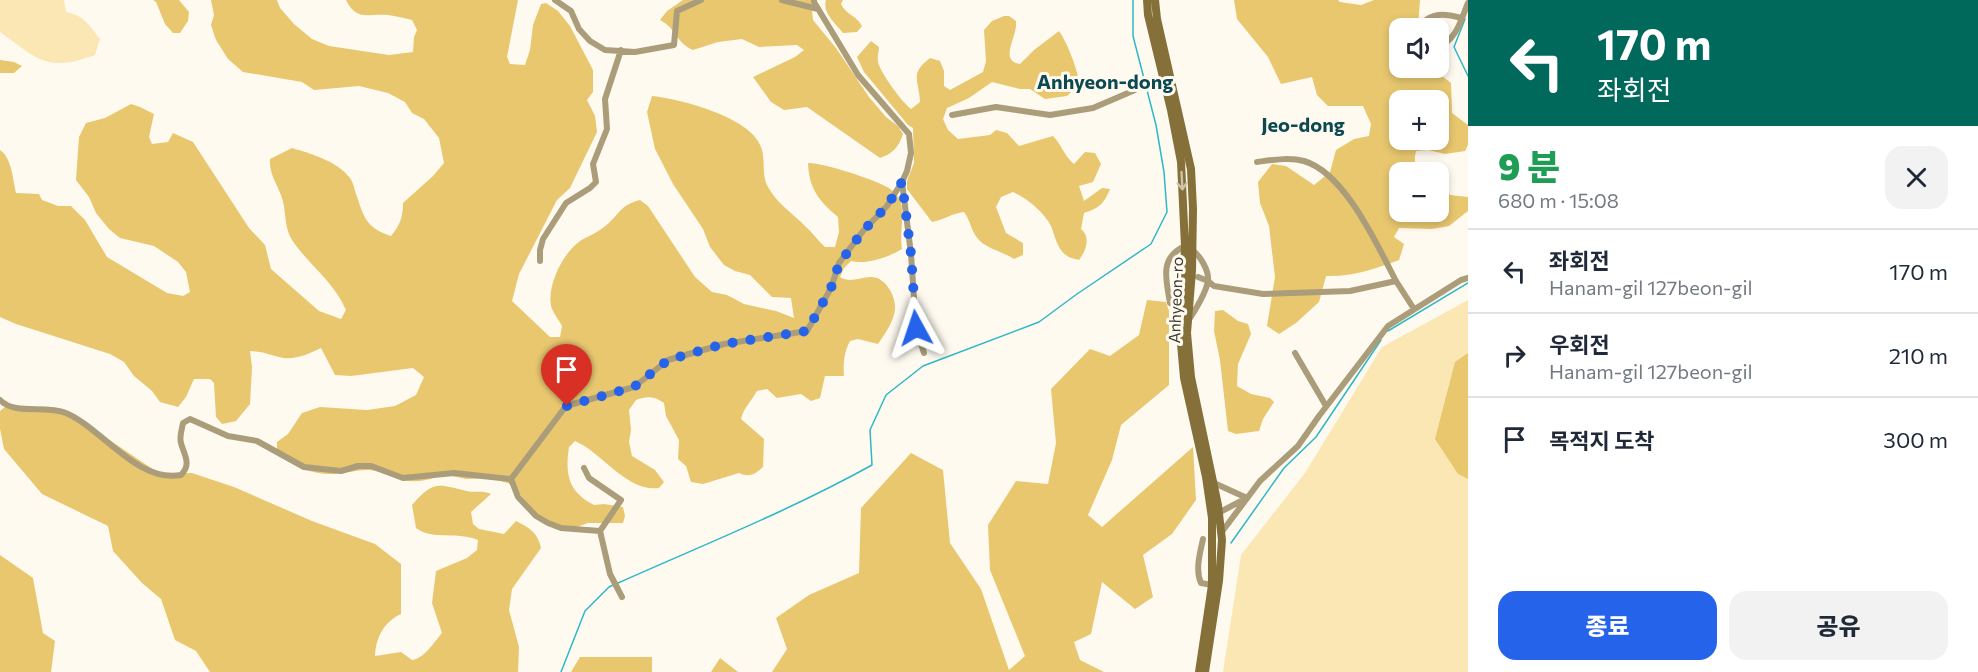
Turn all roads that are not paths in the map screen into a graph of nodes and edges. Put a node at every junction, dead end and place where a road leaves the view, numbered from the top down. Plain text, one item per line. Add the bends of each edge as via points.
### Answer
1 (555, 0) edge
2 (701, 0) edge
3 (782, 0) edge
4 (814, 0) edge
5 (1148, 0) edge
6 (1155, 0) edge
7 (1468, 3) edge
8 (818, 9) junction
9 (1428, 18) edge
10 (1462, 18) junction
11 (1449, 42) edge
12 (621, 50) junction
13 (1135, 90) dead end
14 (952, 115) dead end
15 (1257, 162) dead end
16 (902, 182) junction
17 (1189, 248) junction
18 (540, 261) dead end
19 (1197, 277) dead end
20 (1468, 278) edge
21 (1208, 281) junction
22 (1396, 281) junction
23 (1414, 309) junction
24 (1183, 311) junction
25 (1188, 321) junction
26 (924, 353) dead end
27 (1295, 353) dead end
28 (0, 400) edge
29 (1326, 406) junction
30 (584, 468) dead end
31 (512, 479) junction
32 (1214, 483) junction
33 (1247, 498) junction
34 (1222, 511) dead end
35 (600, 531) junction
36 (1221, 534) junction
37 (1203, 539) dead end
38 (1212, 585) junction
39 (622, 597) dead end
40 (1199, 672) edge
41 (1205, 672) edge

1 - 12 street via 571,11 590,41 605,50
2 - 12 street via 677,11 674,45 635,52
3 - 8 street
4 - 8 street
5 -> 17 street, Anhyeon-ro via 1181,162
6 - 17 street, Anhyeon-ro via 1191,169
7 - 10 street
8 - 16 street via 858,75 909,134 911,153
9 - 10 street
10 - 11 street
12 - 18 street via 604,99 607,129 593,164 596,182 566,203 543,239
13 - 14 street via 1093,108 1050,115 996,106
15 - 22 street via 1296,159 1329,175 1355,208
16 - 26 street via 916,328
16 - 31 street via 839,264 831,288 807,331 724,344 668,360 634,387 567,406
17 - 21 street via 1198,254
17 - 24 street, Anhyeon-ro
17 - 24 street via 1175,251 1165,270 1170,303
17 - 25 street, Anhyeon-ro
19 - 21 street
20 - 23 street
21 - 22 street via 1214,286 1263,294 1350,291
21 - 25 street
22 - 23 street
23 - 29 street via 1388,326
24 - 38 street, Anhyeon-ro via 1184,378 1212,518
25 - 32 street, Anhyeon-ro via 1191,377
27 - 29 street
28 - 31 street via 8,407 67,413 138,465 164,476 185,471 187,458 180,439 183,423 190,420 228,436 257,441 304,467 340,471 371,466 403,478 454,473
29 - 33 street via 1298,446
30 - 35 street via 589,478 621,500
31 - 35 street via 518,496 548,524
32 - 33 street
32 - 36 street, Anhyeon-ro
33 - 34 street
33 - 36 street
35 - 39 street via 610,574
36 - 41 street, Anhyeon-ro via 1219,581
37 - 38 street via 1199,579 1201,584
38 - 40 street, Anhyeon-ro

